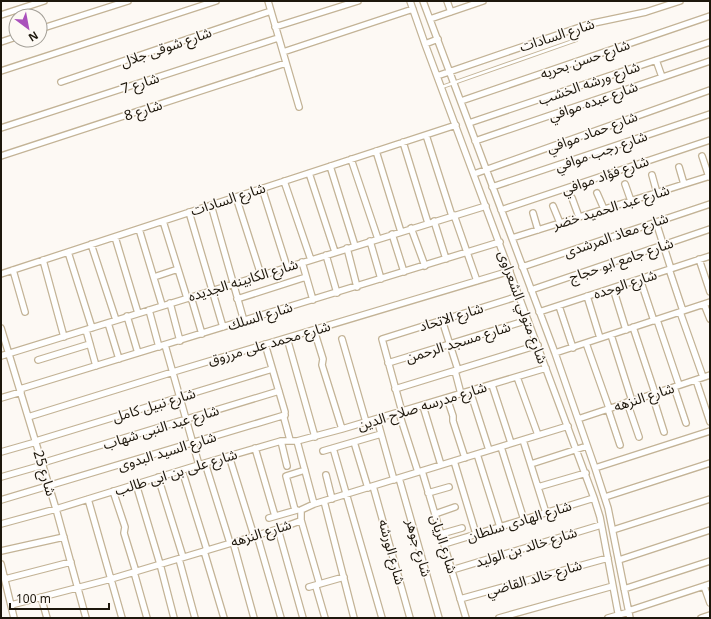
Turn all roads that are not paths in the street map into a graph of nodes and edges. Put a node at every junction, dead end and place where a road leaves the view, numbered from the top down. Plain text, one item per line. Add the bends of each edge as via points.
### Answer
1 (44, 1) edge
2 (128, 1) edge
3 (216, 1) edge
4 (358, 1) edge
5 (410, 1) edge
6 (423, 1) edge
7 (447, 1) edge
8 (481, 1) edge
9 (680, 1) edge
10 (270, 2) edge
11 (413, 9) junction
12 (271, 11) junction
13 (451, 12) junction
14 (1, 15) edge
15 (710, 16) edge
16 (430, 19) junction
17 (48, 27) edge
18 (275, 27) junction
19 (278, 38) junction
20 (438, 39) junction
21 (576, 40) dead end
22 (710, 42) edge
23 (425, 44) junction
24 (283, 52) junction
25 (656, 60) junction
26 (710, 61) edge
27 (286, 63) junction
28 (1, 71) edge
29 (450, 72) junction
30 (437, 76) junction
31 (662, 77) junction
32 (60, 82) dead end
33 (454, 83) junction
34 (442, 88) junction
35 (710, 90) edge
36 (461, 102) junction
37 (299, 107) dead end
38 (710, 114) edge
39 (469, 123) junction
40 (456, 125) junction
41 (1, 128) edge
42 (426, 134) junction
43 (710, 140) edge
44 (475, 141) junction
45 (403, 142) junction
46 (376, 151) junction
47 (1, 156) edge
48 (702, 156) dead end
49 (351, 159) junction
50 (330, 166) junction
51 (679, 168) dead end
52 (486, 170) junction
53 (309, 173) junction
54 (474, 174) junction
55 (652, 175) dead end
56 (709, 176) edge
57 (284, 181) junction
58 (625, 184) dead end
59 (684, 184) junction
60 (492, 187) junction
61 (262, 188) junction
62 (597, 193) dead end
63 (657, 193) junction
64 (236, 197) junction
65 (572, 198) dead end
66 (631, 201) junction
67 (710, 204) edge
68 (211, 205) junction
69 (486, 206) junction
70 (554, 206) dead end
71 (604, 209) junction
72 (501, 210) junction
73 (189, 212) junction
74 (533, 213) dead end
75 (453, 215) junction
76 (579, 217) junction
77 (164, 221) junction
78 (431, 222) junction
79 (656, 222) junction
80 (560, 223) junction
81 (411, 228) junction
82 (139, 229) junction
83 (710, 229) edge
84 (538, 230) junction
85 (401, 232) junction
86 (392, 234) junction
87 (115, 237) junction
88 (512, 238) junction
89 (378, 239) junction
90 (370, 241) junction
91 (500, 242) junction
92 (91, 244) junction
93 (663, 245) junction
94 (355, 246) junction
95 (347, 248) junction
96 (68, 252) junction
97 (335, 252) junction
98 (467, 253) junction
99 (326, 255) junction
100 (710, 256) edge
101 (446, 259) junction
102 (699, 259) junction
103 (43, 260) junction
104 (311, 260) junction
105 (302, 262) junction
106 (425, 266) junction
107 (287, 267) junction
108 (522, 267) junction
109 (178, 269) junction
110 (670, 269) junction
111 (13, 270) junction
112 (510, 271) junction
113 (404, 272) junction
114 (1, 274) edge
115 (261, 275) junction
116 (154, 277) junction
117 (306, 278) junction
118 (381, 279) junction
119 (640, 279) junction
120 (477, 281) junction
121 (233, 284) junction
122 (358, 286) junction
123 (613, 288) junction
124 (213, 290) junction
125 (531, 290) junction
126 (710, 292) edge
127 (337, 293) junction
128 (519, 296) junction
129 (587, 296) junction
130 (189, 297) junction
131 (237, 299) junction
132 (313, 300) junction
133 (710, 302) edge
134 (170, 303) junction
135 (704, 304) junction
136 (162, 306) junction
137 (559, 306) junction
138 (149, 310) junction
139 (26, 312) dead end
140 (539, 312) junction
141 (681, 312) junction
142 (138, 313) junction
143 (127, 316) junction
144 (116, 320) junction
145 (442, 320) junction
146 (528, 320) junction
147 (655, 320) junction
148 (710, 320) edge
149 (244, 321) junction
150 (108, 323) junction
151 (223, 327) junction
152 (1, 328) edge
153 (634, 328) junction
154 (89, 329) junction
155 (314, 330) junction
156 (626, 330) junction
157 (202, 334) junction
158 (611, 335) junction
159 (64, 337) junction
160 (383, 337) joint
161 (287, 338) junction
162 (600, 338) junction
163 (342, 339) dead end
164 (180, 340) junction
165 (586, 343) junction
166 (90, 344) junction
167 (265, 344) junction
168 (450, 344) junction
169 (538, 345) junction
170 (162, 346) junction
171 (572, 348) junction
172 (138, 353) junction
173 (555, 353) junction
174 (9, 354) junction
175 (1, 356) edge
176 (119, 359) junction
177 (38, 360) dead end
178 (388, 363) junction
179 (96, 366) junction
180 (546, 368) junction
181 (272, 369) junction
182 (456, 370) junction
183 (173, 372) junction
184 (710, 375) edge
185 (517, 377) junction
186 (703, 377) junction
187 (696, 380) junction
188 (492, 385) junction
189 (676, 386) junction
190 (395, 389) junction
191 (20, 391) junction
192 (279, 391) junction
193 (470, 392) junction
194 (462, 394) junction
195 (654, 394) junction
196 (180, 397) junction
197 (1, 398) edge
198 (447, 398) junction
199 (630, 402) junction
200 (423, 406) junction
201 (608, 409) junction
202 (400, 412) junction
203 (285, 415) junction
204 (28, 417) junction
205 (186, 419) junction
206 (377, 419) junction
207 (578, 419) junction
208 (366, 422) junction
209 (710, 422) edge
210 (686, 423) dead end
211 (568, 426) junction
212 (342, 429) junction
213 (710, 431) edge
214 (664, 432) dead end
215 (381, 434) junction
216 (538, 435) junction
217 (315, 437) junction
218 (639, 437) dead end
219 (290, 440) junction
220 (523, 440) junction
221 (298, 441) junction
222 (36, 442) junction
223 (281, 442) junction
224 (354, 442) junction
225 (193, 443) junction
226 (511, 443) junction
227 (620, 445) dead end
228 (587, 446) junction
229 (501, 447) junction
230 (255, 448) junction
231 (333, 448) junction
232 (489, 450) junction
233 (576, 450) junction
234 (323, 451) dead end
235 (1, 452) edge
236 (477, 454) junction
237 (229, 456) junction
238 (465, 458) junction
239 (454, 461) junction
240 (205, 462) junction
241 (710, 463) edge
242 (43, 464) junction
243 (199, 464) junction
244 (531, 464) junction
245 (441, 465) junction
246 (287, 466) dead end
247 (595, 468) junction
248 (182, 470) junction
249 (305, 470) junction
250 (420, 472) junction
251 (586, 473) junction
252 (326, 475) dead end
253 (1, 477) edge
254 (158, 477) junction
255 (397, 479) junction
256 (136, 484) junction
257 (50, 486) junction
258 (371, 487) junction
259 (449, 487) dead end
260 (538, 487) junction
261 (114, 491) junction
262 (428, 493) junction
263 (347, 494) junction
264 (605, 497) junction
265 (594, 498) junction
266 (710, 498) edge
267 (88, 499) junction
268 (332, 499) junction
269 (1, 500) edge
270 (324, 501) junction
271 (314, 504) junction
272 (455, 507) dead end
273 (56, 509) junction
274 (298, 510) junction
275 (546, 513) junction
276 (435, 514) junction
277 (301, 520) junction
278 (524, 520) junction
279 (1, 524) edge
280 (601, 525) junction
281 (500, 527) junction
282 (278, 528) junction
283 (462, 528) dead end
284 (613, 530) junction
285 (710, 530) edge
286 (441, 534) junction
287 (476, 534) junction
288 (256, 536) junction
289 (64, 537) junction
290 (232, 543) junction
291 (444, 544) junction
292 (1, 551) edge
293 (205, 551) junction
294 (181, 558) junction
295 (608, 558) junction
296 (619, 560) junction
297 (710, 560) edge
298 (71, 562) junction
299 (1, 564) edge
300 (160, 564) junction
301 (452, 570) junction
302 (135, 572) junction
303 (344, 577) junction
304 (5, 578) junction
305 (111, 579) junction
306 (318, 584) junction
307 (707, 585) edge
308 (613, 586) junction
309 (309, 587) dead end
310 (78, 588) junction
311 (624, 589) junction
312 (41, 597) junction
313 (460, 599) junction
314 (710, 603) edge
315 (11, 605) junction
316 (629, 614) edge
317 (710, 615) edge
318 (618, 616) edge
319 (14, 618) edge
320 (47, 618) edge
321 (86, 618) edge
322 (122, 618) edge
323 (147, 618) edge
324 (174, 618) edge
325 (194, 618) edge
326 (224, 618) edge
327 (254, 618) edge
328 (281, 618) edge
329 (303, 618) edge
330 (325, 618) edge
331 (354, 618) edge
332 (382, 618) edge
333 (410, 618) edge
334 (439, 618) edge
335 (466, 618) edge
336 (499, 618) edge
337 (608, 618) edge
338 (701, 618) edge

1 - 14 street
2 - 17 street
3 - 28 street
4 - 18 street
5 - 11 street, شارع متولي الشعراوى
6 - 16 street, شارع متولي الشعراوى
7 - 13 street
8 - 13 street
9 - 29 street, شارع السادات via 646,12 589,24
10 - 12 street
11 - 23 street, شارع متولي الشعراوى
11 - 24 street
12 - 18 street
12 - 32 street, شارع شوقى جلال
13 - 16 street
15 - 36 street, شارع حسن بحريه
16 - 20 street, شارع متولي الشعراوى
18 - 19 street
19 - 24 street
19 - 41 street, شارع 7
20 - 23 street
20 - 29 street, شارع متولي الشعراوى
21 - 33 lane
22 - 25 street, شارع ورشه الخشب
23 - 30 street, شارع متولي الشعراوى
24 - 27 street
25 - 31 street
25 - 39 street, شارع ورشه الخشب
26 - 31 street, شارع عبده موافي
27 - 37 street
27 - 47 street, شارع 8
29 - 30 street, شارع السادات
29 - 33 street, شارع متولي الشعراوى
30 - 34 street, شارع متولي الشعراوى
31 - 44 street, شارع عبده موافي
33 - 34 lane
33 - 36 street, شارع متولي الشعراوى
34 - 40 street, شارع متولي الشعراوى
35 - 52 street, شارع حماد موافي
36 - 39 street, شارع متولي الشعراوى
38 - 60 street, شارع رجب موافي
39 - 44 street, شارع متولي الشعراوى
40 - 42 street, شارع السادات
40 - 54 street, شارع متولي الشعراوى
42 - 45 street, شارع السادات
42 - 75 street
43 - 72 street, شارع فؤاد موافي
44 - 52 street, شارع متولي الشعراوى
45 - 46 street, شارع السادات
45 - 78 street
46 - 49 street, شارع السادات
46 - 85 street
48 - 56 street
49 - 50 street, شارع السادات
49 - 89 street
50 - 53 street, شارع السادات
50 - 94 street
51 - 59 street
52 - 54 street, شارع حماد موافي
52 - 60 street, شارع متولي الشعراوى
53 - 57 street, شارع السادات
53 - 97 street
54 - 69 street, شارع متولي الشعراوى
55 - 63 street
56 - 59 street, شارع عبد الحميد خضر
57 - 61 street, شارع السادات
57 - 104 street
58 - 66 street
59 - 63 street, شارع عبد الحميد خضر
60 - 72 street, شارع متولي الشعراوى
61 - 64 street, شارع السادات
61 - 107 street
62 - 71 street
63 - 66 street, شارع عبد الحميد خضر
64 - 68 street, شارع السادات
64 - 115 street
65 - 76 street
66 - 71 street, شارع عبد الحميد خضر
67 - 79 street, شارع معاذ المرشدى
68 - 73 street, شارع السادات
68 - 121 street
69 - 75 street, شارع الكابينه الجديده
69 - 91 street, شارع متولي الشعراوى
70 - 80 street
71 - 76 street, شارع عبد الحميد خضر
72 - 88 street, شارع متولي الشعراوى
73 - 77 street, شارع السادات
73 - 124 street
74 - 84 street
75 - 78 street, شارع الكابينه الجديده
75 - 98 street
76 - 80 street, شارع عبد الحميد خضر
77 - 82 street, شارع السادات
77 - 109 street
78 - 81 street, شارع الكابينه الجديده
78 - 101 street
79 - 93 street
79 - 108 street, شارع معاذ المرشدى
80 - 84 street, شارع عبد الحميد خضر
81 - 85 street, شارع الكابينه الجديده
81 - 106 street
82 - 87 street, شارع السادات
82 - 116 street
83 - 93 street, شارع جامع ابو حجاج
84 - 88 street, شارع عبد الحميد خضر
85 - 86 street, شارع الكابينه الجديده
86 - 89 street, شارع الكابينه الجديده
86 - 113 street
87 - 92 street, شارع السادات
87 - 142 street
88 - 108 street, شارع متولي الشعراوى
89 - 90 street, شارع الكابينه الجديده
90 - 94 street, شارع الكابينه الجديده
90 - 118 street
91 - 98 street, شارع السلك
91 - 112 street, شارع متولي الشعراوى
92 - 96 street, شارع السادات
92 - 144 street
93 - 110 street
93 - 125 street, شارع جامع ابو حجاج
94 - 95 street, شارع الكابينه الجديده
95 - 97 street, شارع الكابينه الجديده
95 - 122 street
96 - 103 street, شارع السادات
96 - 154 street
97 - 99 street, شارع الكابينه الجديده
98 - 101 street, شارع السلك
98 - 120 street
99 - 104 street, شارع الكابينه الجديده
99 - 127 street
100 - 102 street, شارع الوحده
101 - 106 street, شارع السلك
102 - 110 street, شارع الوحده
102 - 126 street
103 - 111 street, شارع السادات
103 - 159 street
104 - 105 street, شارع الكابينه الجديده
105 - 107 street, شارع الكابينه الجديده
105 - 117 street
106 - 113 street, شارع السلك
107 - 115 street, شارع الكابينه الجديده
108 - 125 street, شارع متولي الشعراوى
109 - 116 street
109 - 130 street
110 - 119 street, شارع الوحده
110 - 141 street
111 - 114 street, شارع السادات
111 - 139 street
112 - 120 street, شارع محمد على مرزوق
112 - 128 street, شارع متولي الشعراوى
113 - 118 street, شارع السلك
115 - 121 street, شارع الكابينه الجديده
116 - 136 street
117 - 131 street
117 - 132 street
118 - 122 street, شارع السلك
119 - 123 street, شارع الوحده
119 - 147 street
120 - 155 street, شارع محمد على مرزوق
121 - 124 street, شارع الكابينه الجديده
121 - 131 street
122 - 127 street, شارع السلك
123 - 129 street, شارع الوحده
123 - 156 street
124 - 130 street, شارع الكابينه الجديده
124 - 151 street
125 - 140 street, شارع متولي الشعراوى
127 - 132 street, شارع السلك
128 - 145 street, شارع الاتحاد
128 - 146 street, شارع متولي الشعراوى
129 - 137 street, شارع الوحده
129 - 162 street
130 - 134 street, شارع الكابينه الجديده
130 - 157 street
131 - 149 street
132 - 149 street, شارع السلك
133 - 135 street
134 - 136 street, شارع الكابينه الجديده
134 - 164 street
135 - 141 street
135 - 148 street
136 - 138 street, شارع الكابينه الجديده
137 - 140 street, شارع الوحده
137 - 171 street
138 - 142 street, شارع الكابينه الجديده
138 - 170 street
140 - 173 street, شارع متولي الشعراوى
141 - 147 street
141 - 186 street
142 - 143 street, شارع الكابينه الجديده
143 - 144 street, شارع الكابينه الجديده
143 - 172 street
144 - 150 street, شارع الكابينه الجديده
145 - 160 street, شارع الاتحاد
145 - 168 street
146 - 168 street, شارع مسجد الرحمن
146 - 169 street, شارع متولي الشعراوى
147 - 153 street
147 - 189 street
149 - 151 street, شارع السلك
150 - 154 street, شارع الكابينه الجديده
150 - 176 street
151 - 157 street, شارع السلك
152 - 174 street, شارع 25
153 - 156 street
153 - 195 street
154 - 159 street, شارع الكابينه الجديده
154 - 166 street
155 - 161 street, شارع محمد على مرزوق
155 - 212 street
156 - 158 street
157 - 164 street, شارع السلك
158 - 162 street
158 - 199 street
159 - 174 street, شارع الكابينه الجديده
160 - 178 street, شارع الريان via 381,341
161 - 167 street, شارع محمد على مرزوق
161 - 217 street
162 - 165 street
163 - 208 street
164 - 170 street, شارع السلك
165 - 171 street
165 - 201 street
166 - 177 street
166 - 179 street
167 - 181 street
167 - 183 street, شارع محمد على مرزوق
168 - 178 street, شارع مسجد الرحمن
168 - 182 street
169 - 180 street, شارع متولي الشعراوى
169 - 182 street
170 - 172 street, شارع السلك
170 - 183 street
171 - 173 street
172 - 176 street, شارع السلك
173 - 207 street, شارع متولي الشعراوى
174 - 175 street, شارع الكابينه الجديده
174 - 191 street, شارع 25
176 - 179 street, شارع السلك
178 - 190 street, شارع الريان
179 - 191 street, شارع السلك
180 - 185 street, شارع مدرسه صلاح الدين
180 - 211 street, شارع متولي الشعراوى
181 - 192 street
181 - 196 street, شارع نبيل كامل
182 - 190 street
182 - 194 street
183 - 196 street
183 - 204 street, شارع محمد على مرزوق
184 - 186 street, شارع النزهه
185 - 188 street, شارع مدرسه صلاح الدين
185 - 216 street
186 - 187 street, شارع النزهه
187 - 189 street, شارع النزهه
187 - 209 street
188 - 193 street, شارع مدرسه صلاح الدين
188 - 226 street
189 - 195 street, شارع النزهه
189 - 210 street
190 - 202 street, شارع الريان
191 - 197 street, شارع السلك
191 - 204 street, شارع 25
192 - 203 street
192 - 205 street, شارع عبد النبى شهاب
193 - 194 street, شارع مدرسه صلاح الدين
193 - 232 street
194 - 198 street, شارع مدرسه صلاح الدين
195 - 199 street, شارع النزهه
195 - 214 street
196 - 205 street
196 - 222 street, شارع نبيل كامل
198 - 200 street, شارع مدرسه صلاح الدين
198 - 238 street
199 - 201 street, شارع النزهه
199 - 218 street
200 - 202 street, شارع مدرسه صلاح الدين
200 - 245 street
201 - 207 street, شارع النزهه
201 - 227 street
202 - 206 street, شارع مدرسه صلاح الدين
202 - 250 street, شارع الريان
203 - 219 street
203 - 225 street, شارع السيد البدوى
204 - 222 street, شارع 25
205 - 225 street
205 - 242 street, شارع عبد النبى شهاب
206 - 208 street, شارع مدرسه صلاح الدين
206 - 215 street, شارع جوهر
207 - 228 street, شارع متولي الشعراوى
208 - 212 street, شارع مدرسه صلاح الدين
211 - 216 street, شارع النزهه
211 - 233 street, شارع متولي الشعراوى
212 - 217 street, شارع مدرسه صلاح الدين
213 - 247 street
215 - 224 street
215 - 255 street, شارع جوهر
216 - 220 street, شارع النزهه
217 - 221 street, شارع مدرسه صلاح الدين
219 - 221 street, شارع على بن ابى طالب
219 - 223 street, شارع على بن ابى طالب
220 - 226 street, شارع النزهه
220 - 244 street
221 - 249 street
222 - 235 street, شارع نبيل كامل
222 - 242 street, شارع 25
223 - 230 street, شارع على بن ابى طالب
223 - 246 street
224 - 231 street
224 - 258 street, شارع الورشه
225 - 243 street
225 - 257 street, شارع السيد البدوى
226 - 229 street, شارع النزهه
228 - 233 street
228 - 247 street, شارع متولي الشعراوى
229 - 232 street, شارع النزهه
229 - 278 street
230 - 237 street, شارع على بن ابى طالب
230 - 274 street via 272,517
231 - 234 street
231 - 263 street
232 - 236 street, شارع النزهه
233 - 244 street
233 - 251 street, شارع متولي الشعراوى
236 - 238 street, شارع النزهه
236 - 281 street
237 - 240 street, شارع على بن ابى طالب
237 - 288 street
238 - 239 street, شارع النزهه
239 - 245 street, شارع النزهه
239 - 287 street
240 - 243 street, شارع على بن ابى طالب
240 - 290 street
241 - 264 street
242 - 253 street, شارع عبد النبى شهاب
242 - 257 street, شارع 25
243 - 248 street, شارع على بن ابى طالب
244 - 260 street
245 - 250 street, شارع النزهه
247 - 264 street, شارع متولي الشعراوى
248 - 254 street, شارع على بن ابى طالب
248 - 293 street
249 - 271 street
249 - 274 street via 286,476
250 - 255 street, شارع النزهه
250 - 262 street, شارع الريان
251 - 260 street
251 - 265 street, شارع متولي الشعراوى
252 - 268 street
254 - 256 street, شارع على بن ابى طالب
254 - 294 street
255 - 258 street, شارع النزهه
255 - 334 street, شارع جوهر
256 - 261 street, شارع على بن ابى طالب
256 - 300 street
257 - 269 street, شارع السيد البدوى
257 - 273 street, شارع 25
258 - 263 street, شارع النزهه
258 - 333 street, شارع الورشه
259 - 262 street
260 - 275 street
261 - 267 street, شارع على بن ابى طالب
261 - 302 street
262 - 276 street, شارع الريان
263 - 268 street, شارع النزهه
263 - 332 street
264 - 284 street, شارع متولي الشعراوى
265 - 275 street, شارع الهادى سلطان
265 - 280 street, شارع متولي الشعراوى
266 - 284 street
267 - 273 street, شارع على بن ابى طالب
267 - 305 street
268 - 270 street, شارع النزهه
270 - 271 street, شارع النزهه
270 - 303 street
271 - 274 street, شارع النزهه
272 - 276 street
273 - 279 street, شارع على بن ابى طالب
273 - 289 street, شارع 25
274 - 277 street, شارع النزهه
275 - 278 street, شارع الهادى سلطان
276 - 286 street, شارع الريان
277 - 282 street, شارع النزهه
277 - 306 street
278 - 281 street, شارع الهادى سلطان
280 - 295 street, شارع متولي الشعراوى
280 - 301 street, شارع خالد بن الوليد
281 - 287 street, شارع الهادى سلطان
282 - 288 street, شارع النزهه
282 - 329 street
283 - 286 street
284 - 296 street, شارع متولي الشعراوى
285 - 296 street
286 - 291 street, شارع الريان
287 - 291 street, شارع الهادى سلطان
288 - 290 street, شارع النزهه
288 - 328 street
289 - 292 street
289 - 298 street, شارع 25
290 - 293 street, شارع النزهه
290 - 327 street
291 - 301 street, شارع الريان
293 - 294 street, شارع النزهه
293 - 326 street
294 - 300 street, شارع النزهه
294 - 325 street
295 - 308 street, شارع متولي الشعراوى
295 - 313 street, شارع خالد القاضي
296 - 311 street, شارع متولي الشعراوى
297 - 311 street
298 - 304 street
298 - 310 street, شارع 25
299 - 304 street
300 - 302 street, شارع النزهه
300 - 324 street
301 - 313 street, شارع الريان
302 - 305 street, شارع النزهه
302 - 323 street
303 - 306 street
303 - 331 street
304 - 315 street
305 - 310 street, شارع النزهه
305 - 322 street
306 - 309 street
306 - 330 street via 316,587
307 - 314 street
307 - 316 street
308 - 318 street, شارع متولي الشعراوى
308 - 336 street
310 - 312 street, شارع النزهه
310 - 321 street, شارع 25
311 - 316 street, شارع متولي الشعراوى
312 - 315 street, شارع النزهه
312 - 320 street
313 - 335 street, شارع الريان
315 - 319 street
316 - 318 street
317 - 338 street
318 - 337 street

